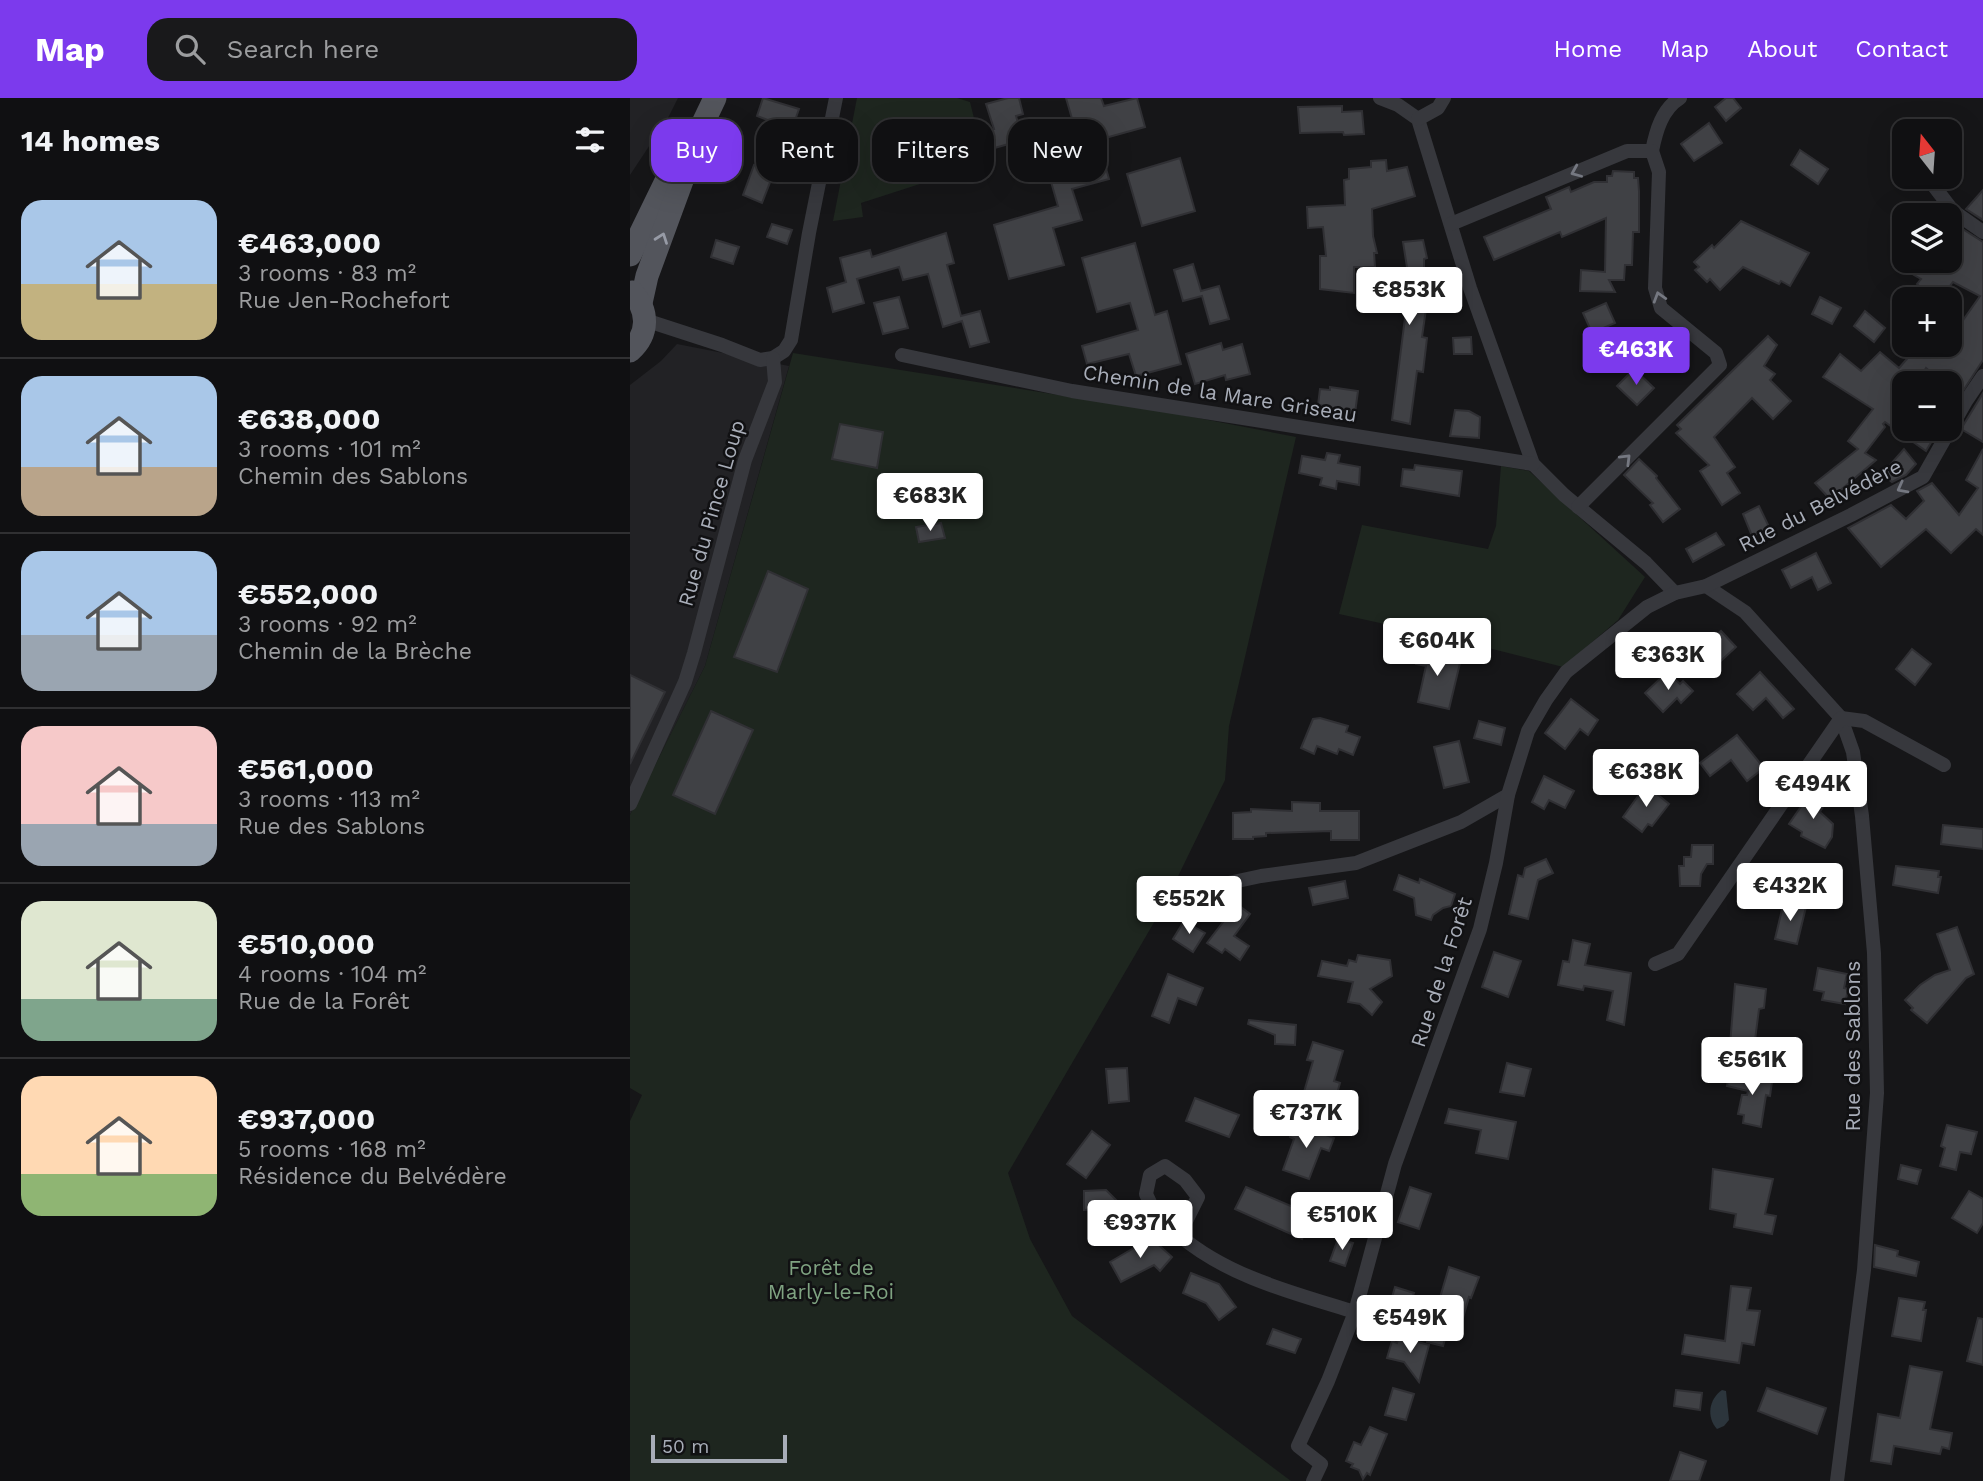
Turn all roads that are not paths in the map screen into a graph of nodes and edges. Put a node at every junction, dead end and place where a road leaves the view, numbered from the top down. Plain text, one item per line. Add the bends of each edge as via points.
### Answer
1 (715, 98) edge
2 (836, 98) edge
3 (1380, 98) edge
4 (1444, 98) edge
5 (1680, 98) edge
6 (1399, 102) edge
7 (706, 119) edge
8 (1418, 119) junction
9 (1652, 151) junction
10 (666, 182) edge
11 (682, 182) edge
12 (1936, 189) edge
13 (1451, 224) junction
14 (1983, 232) edge
15 (630, 255) edge
16 (639, 304) edge
17 (630, 351) edge
18 (902, 355) dead end
19 (773, 358) junction
20 (1983, 376) edge
21 (1533, 464) junction
22 (1578, 508) junction
23 (1706, 586) junction
24 (1675, 593) junction
25 (1842, 718) junction
26 (1944, 765) dead end
27 (1508, 795) junction
28 (630, 804) edge
29 (1177, 894) dead end
30 (1655, 964) dead end
31 (1179, 1235) junction
32 (1355, 1312) junction
33 (1313, 1481) edge
34 (1837, 1481) edge

1 - 7 main road
2 - 19 street via 791,340
3 - 6 street
4 - 8 street via 1438,108
5 - 9 street via 1671,103 1656,130
6 - 8 street
8 - 13 street
9 -> 13 street via 1627,151
22 -> 9 street via 1720,365 1716,353 1661,308 1655,288 1659,172
10 - 15 main road
16 -> 11 main road
12 - 14 street via 1953,211
13 - 21 street
16 - 17 main road via 643,333
16 - 19 street via 722,345 760,360
18 - 21 street, Chemin de la Mare Griseau via 1072,391
19 - 28 street, Rue du Pince Loup via 775,382 745,460 685,682
20 -> 23 street, Rue du Belvédère via 1923,477
21 - 22 street
22 - 24 street
23 - 24 street, Rue de la Forêt
23 - 25 street, Rue des Sablons via 1745,612
24 - 27 street, Rue de la Forêt via 1647,607 1566,671 1528,731
25 - 26 street via 1864,721
25 - 30 street via 1678,954
25 - 34 street, Rue des Sablons via 1853,752 1862,816 1874,953 1877,1093 1864,1270
27 - 29 street via 1461,822 1356,863
27 - 32 street, Rue de la Forêt via 1480,929 1395,1164
31 - 31 street via 1158,1220 1146,1194 1150,1175 1165,1166 1198,1197
31 - 32 street via 1199,1252 1263,1283
32 - 33 street, Rue de la Forêt via 1298,1446 1321,1464

